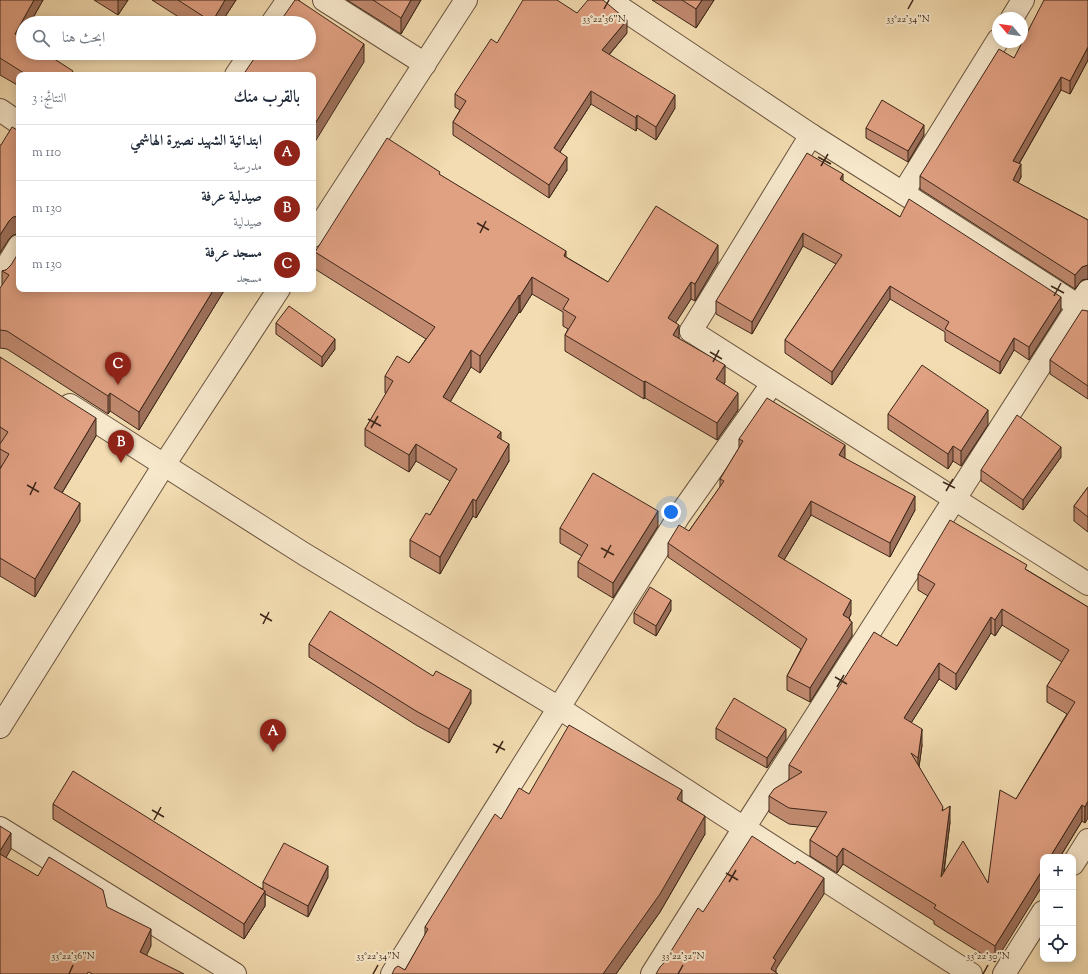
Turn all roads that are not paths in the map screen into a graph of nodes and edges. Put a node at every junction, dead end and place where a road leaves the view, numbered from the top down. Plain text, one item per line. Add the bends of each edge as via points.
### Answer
1 (288, 0) edge
2 (324, 0) edge
3 (466, 0) edge
4 (609, 0) edge
5 (1023, 0) edge
6 (1016, 12) edge
7 (277, 16) edge
8 (993, 48) edge
9 (246, 60) edge
10 (425, 64) junction
11 (238, 72) edge
12 (0, 110) edge
13 (16, 121) edge
14 (810, 135) junction
15 (903, 193) junction
16 (316, 231) edge
17 (16, 251) edge
18 (0, 277) edge
19 (276, 292) edge
20 (1085, 303) edge
21 (772, 384) junction
22 (52, 394) edge
23 (164, 465) junction
24 (954, 500) junction
25 (1088, 584) edge
26 (559, 708) junction
27 (0, 727) edge
28 (0, 828) edge
29 (744, 828) junction
30 (1088, 840) edge
31 (1076, 859) edge
32 (1040, 917) edge
33 (235, 974) edge
34 (392, 974) edge
35 (652, 974) edge
36 (971, 974) edge
37 (1004, 974) edge

1 - 7 street
2 - 10 street
3 - 10 street
4 - 14 street
5 - 6 street
8 - 15 street
9 - 11 street
10 - 16 street
12 - 13 street
14 - 15 street
14 - 21 street via 691,331
15 - 20 street
17 - 18 street
19 - 23 street
20 - 24 street
21 - 24 street
21 - 26 street via 679,516
22 - 23 street
23 - 26 street via 304,554
23 - 27 street
24 - 25 street
24 - 29 street
26 - 29 street
26 - 34 street
28 - 33 street
29 - 35 street
29 - 36 street
30 - 31 street
32 - 37 street

